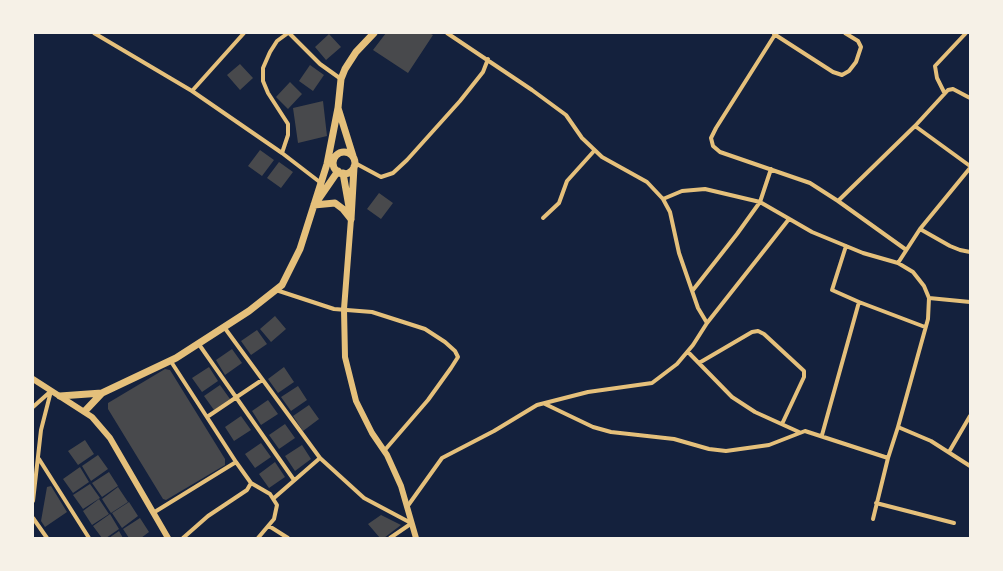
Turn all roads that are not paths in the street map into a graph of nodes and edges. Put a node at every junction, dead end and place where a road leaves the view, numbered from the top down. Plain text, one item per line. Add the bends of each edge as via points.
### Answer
1 (94, 33) edge
2 (244, 33) edge
3 (289, 33) edge
4 (374, 33) edge
5 (447, 33) edge
6 (845, 33) edge
7 (966, 33) edge
8 (774, 34) edge
9 (488, 59) junction
10 (341, 79) junction
11 (192, 91) junction
12 (944, 92) junction
13 (970, 98) edge
14 (338, 108) junction
15 (915, 126) junction
16 (331, 141) junction
17 (594, 151) junction
18 (282, 153) junction
19 (338, 154) junction
20 (354, 162) junction
21 (970, 167) edge
22 (771, 169) junction
23 (340, 172) junction
24 (321, 183) junction
25 (663, 199) junction
26 (838, 201) junction
27 (760, 202) junction
28 (314, 205) junction
29 (543, 218) dead end
30 (351, 219) junction
31 (789, 219) junction
32 (920, 229) junction
33 (846, 246) junction
34 (905, 249) junction
35 (970, 252) edge
36 (898, 263) junction
37 (275, 290) junction
38 (693, 290) junction
39 (929, 298) junction
40 (859, 302) junction
41 (970, 302) edge
42 (344, 309) junction
43 (707, 324) junction
44 (224, 327) junction
45 (925, 327) junction
46 (198, 343) junction
47 (688, 352) junction
48 (170, 360) junction
49 (699, 364) junction
50 (33, 380) edge
51 (262, 380) junction
52 (51, 391) junction
53 (102, 393) junction
54 (60, 396) junction
55 (236, 398) junction
56 (545, 403) junction
57 (33, 407) edge
58 (85, 411) junction
59 (970, 416) edge
60 (207, 417) junction
61 (782, 424) junction
62 (898, 427) junction
63 (799, 432) junction
64 (822, 435) junction
65 (384, 451) junction
66 (949, 452) junction
67 (320, 458) junction
68 (888, 458) junction
69 (39, 459) junction
70 (236, 462) junction
71 (970, 466) edge
72 (294, 480) junction
73 (251, 483) junction
74 (274, 498) junction
75 (33, 501) edge
76 (876, 503) junction
77 (407, 507) junction
78 (153, 513) junction
79 (33, 518) edge
80 (873, 519) dead end
81 (412, 523) junction
82 (954, 524) dead end
83 (269, 526) junction
84 (47, 538) edge
85 (89, 538) edge
86 (168, 538) edge
87 (183, 538) edge
88 (258, 538) edge
89 (288, 538) edge
90 (390, 538) edge
91 (416, 538) edge

1 - 11 street
2 - 11 street
3 - 10 street via 320,64
3 - 18 street via 273,47 263,68 263,81 288,124 288,135
4 - 10 main road via 356,52
5 - 9 street
6 - 8 street via 858,41 861,47 856,62 842,75 833,72
7 - 12 street via 935,66 937,78
8 - 22 street via 711,138 713,146 720,152
9 - 17 street via 566,115
9 - 20 street via 483,72 460,101 393,173 381,177
10 - 14 main road
11 - 18 street
12 - 13 street via 953,89
12 - 15 street
14 - 16 main road
14 - 20 main road
15 - 21 street
15 - 26 street
16 - 19 main road
16 - 24 main road
17 - 25 street via 647,182
17 - 29 street via 567,181 559,203
18 - 24 street
19 - 20 main road via 348,152
19 - 23 main road via 333,163
20 - 23 main road via 350,172
20 - 30 main road
21 - 32 street
22 - 26 street via 810,183
22 - 27 street
23 - 28 main road
23 - 30 main road
24 - 28 main road
25 - 27 street via 682,191 699,189
25 - 38 street via 670,212 680,253
26 - 34 street
27 - 31 street
27 - 38 street
28 - 30 main road via 335,203
28 - 37 main road via 300,250 282,285
30 - 42 street
31 - 33 street
31 - 43 street
32 - 34 street
32 - 35 street via 950,246
33 - 36 street
33 - 40 street via 832,290
34 - 36 street
36 - 39 street via 913,272 924,286
37 - 42 street via 334,309
37 - 44 main road
38 - 43 street via 698,308
39 - 41 street
39 - 45 street
40 - 45 street
40 - 64 street
42 - 65 street via 345,358 356,401
42 - 65 street via 372,312 425,329 445,342 458,356 428,400
43 - 47 street
44 - 46 main road
44 - 51 street
45 - 62 street
46 - 48 main road
46 - 55 street
47 - 49 street
47 - 56 street via 652,383 588,392
48 - 53 main road
48 - 60 street
49 - 61 street via 732,397 755,412
49 - 61 street via 752,332 764,334 804,371 804,377
50 - 52 street
51 - 55 street
51 - 67 street
52 - 54 street
52 - 57 street
52 - 69 street via 41,430
53 - 54 main road
53 - 58 main road
54 - 58 street
55 - 60 street
55 - 72 street
56 - 63 street via 593,428 674,438 709,450 726,452 769,445
56 - 77 street via 537,405 442,458
58 - 78 street via 110,438
59 - 66 street
60 - 70 street
61 - 63 street
62 - 66 street
62 - 68 street
63 - 64 street
64 - 68 street
65 - 77 street via 401,486
66 - 71 street
67 - 72 street
67 - 81 street via 364,498
68 - 76 street
69 - 75 street
69 - 85 street
70 - 73 street
70 - 78 street
72 - 74 street
73 - 74 street
73 - 87 street via 247,490 208,516
74 - 83 street via 277,505 274,519
76 - 80 street
76 - 82 street
77 - 81 street
78 - 86 street
79 - 84 street
81 - 90 street
81 - 91 street
83 - 88 street
83 - 89 street

